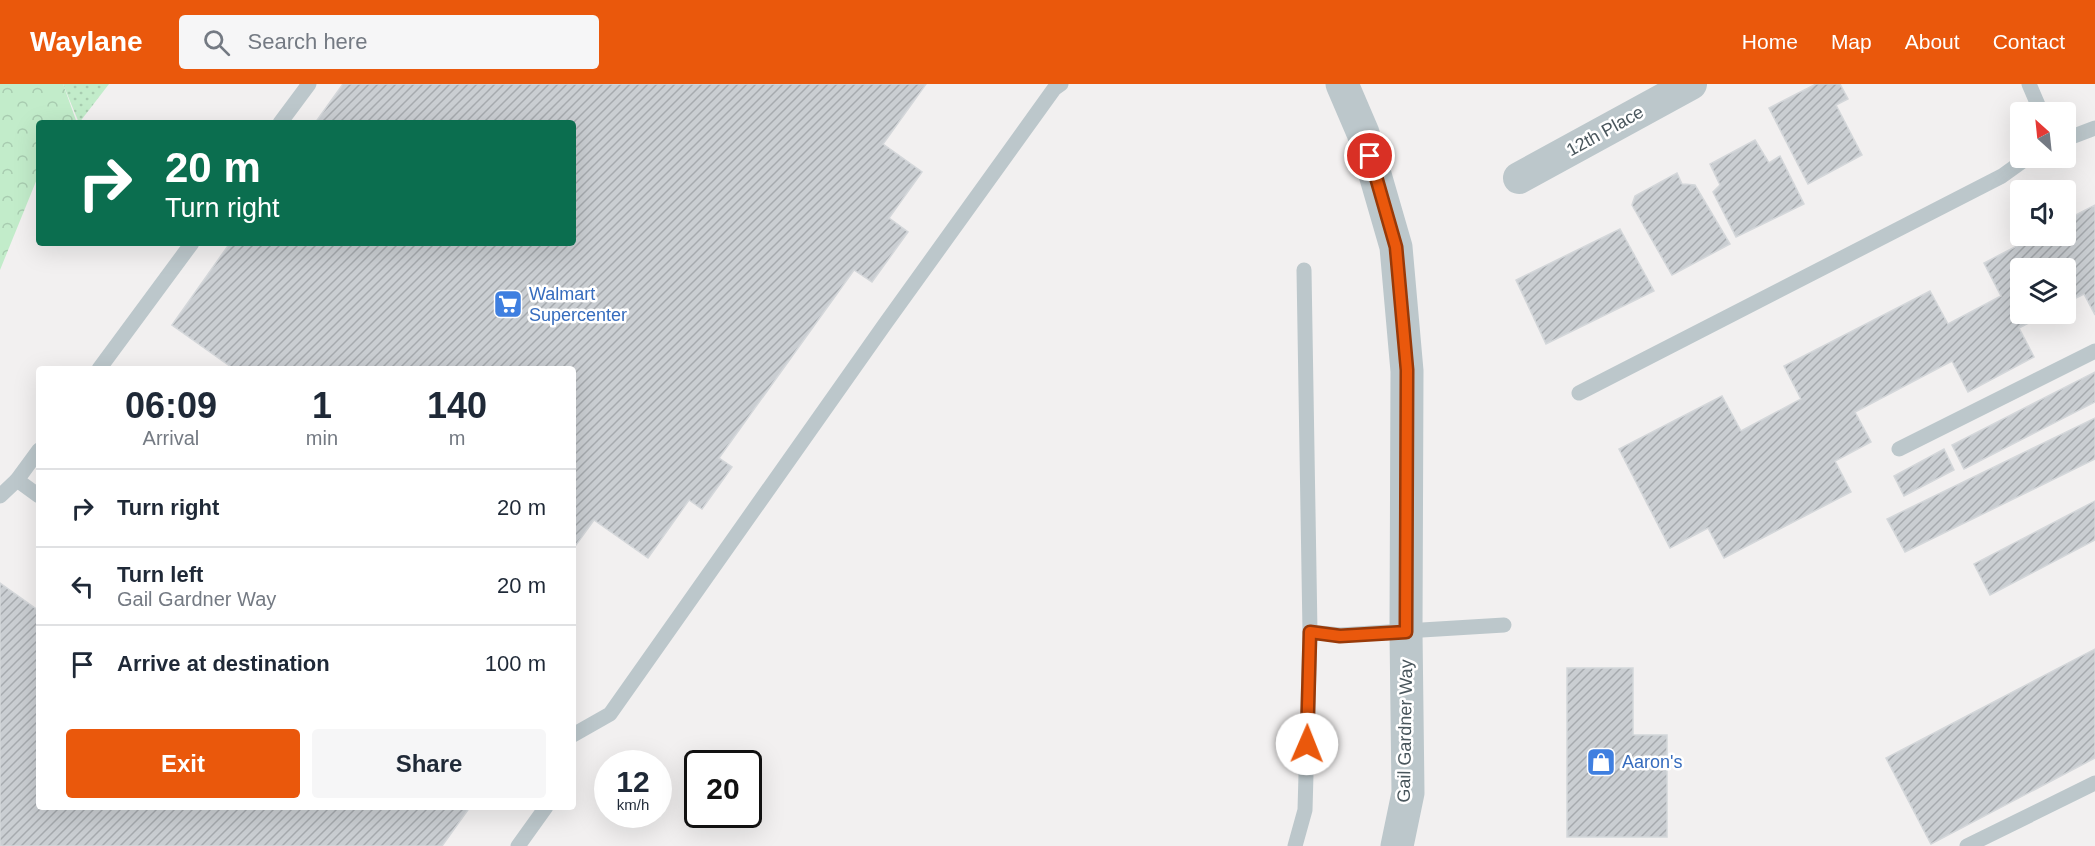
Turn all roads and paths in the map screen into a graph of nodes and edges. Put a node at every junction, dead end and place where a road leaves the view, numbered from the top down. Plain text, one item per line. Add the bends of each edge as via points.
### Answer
1 (309, 84) edge
2 (1061, 84) edge
3 (1342, 84) edge
4 (1691, 84) edge
5 (2029, 84) edge
6 (2037, 102) edge
7 (282, 120) edge
8 (2095, 128) edge
9 (2076, 135) edge
10 (2013, 168) edge
11 (1519, 178) dead end
12 (190, 246) edge
13 (1304, 270) dead end
14 (2095, 351) edge
15 (101, 366) edge
16 (1579, 393) dead end
17 (1899, 449) dead end
18 (36, 454) edge
19 (17, 480) junction
20 (36, 494) edge
21 (0, 496) edge
22 (1504, 625) dead end
23 (1310, 632) junction
24 (1406, 632) junction
25 (576, 733) edge
26 (2095, 783) edge
27 (544, 810) edge
28 (518, 846) edge
29 (1295, 846) edge
30 (1397, 846) edge
31 (1968, 846) edge

1 - 7 lane
2 - 25 lane via 885,324 610,714
3 - 24 street, Gail Gardner Way via 1363,134 1396,247 1407,370
4 - 11 street, 12th Place
5 - 6 lane
8 - 9 lane
10 - 16 lane
12 - 15 lane
13 - 23 lane
14 - 17 lane
18 - 19 lane
19 - 20 lane
19 - 21 lane
22 - 24 lane
23 - 24 lane via 1340,636
23 - 29 lane via 1305,810
24 - 30 street, Gail Gardner Way via 1408,793
26 - 31 lane
27 - 28 lane

